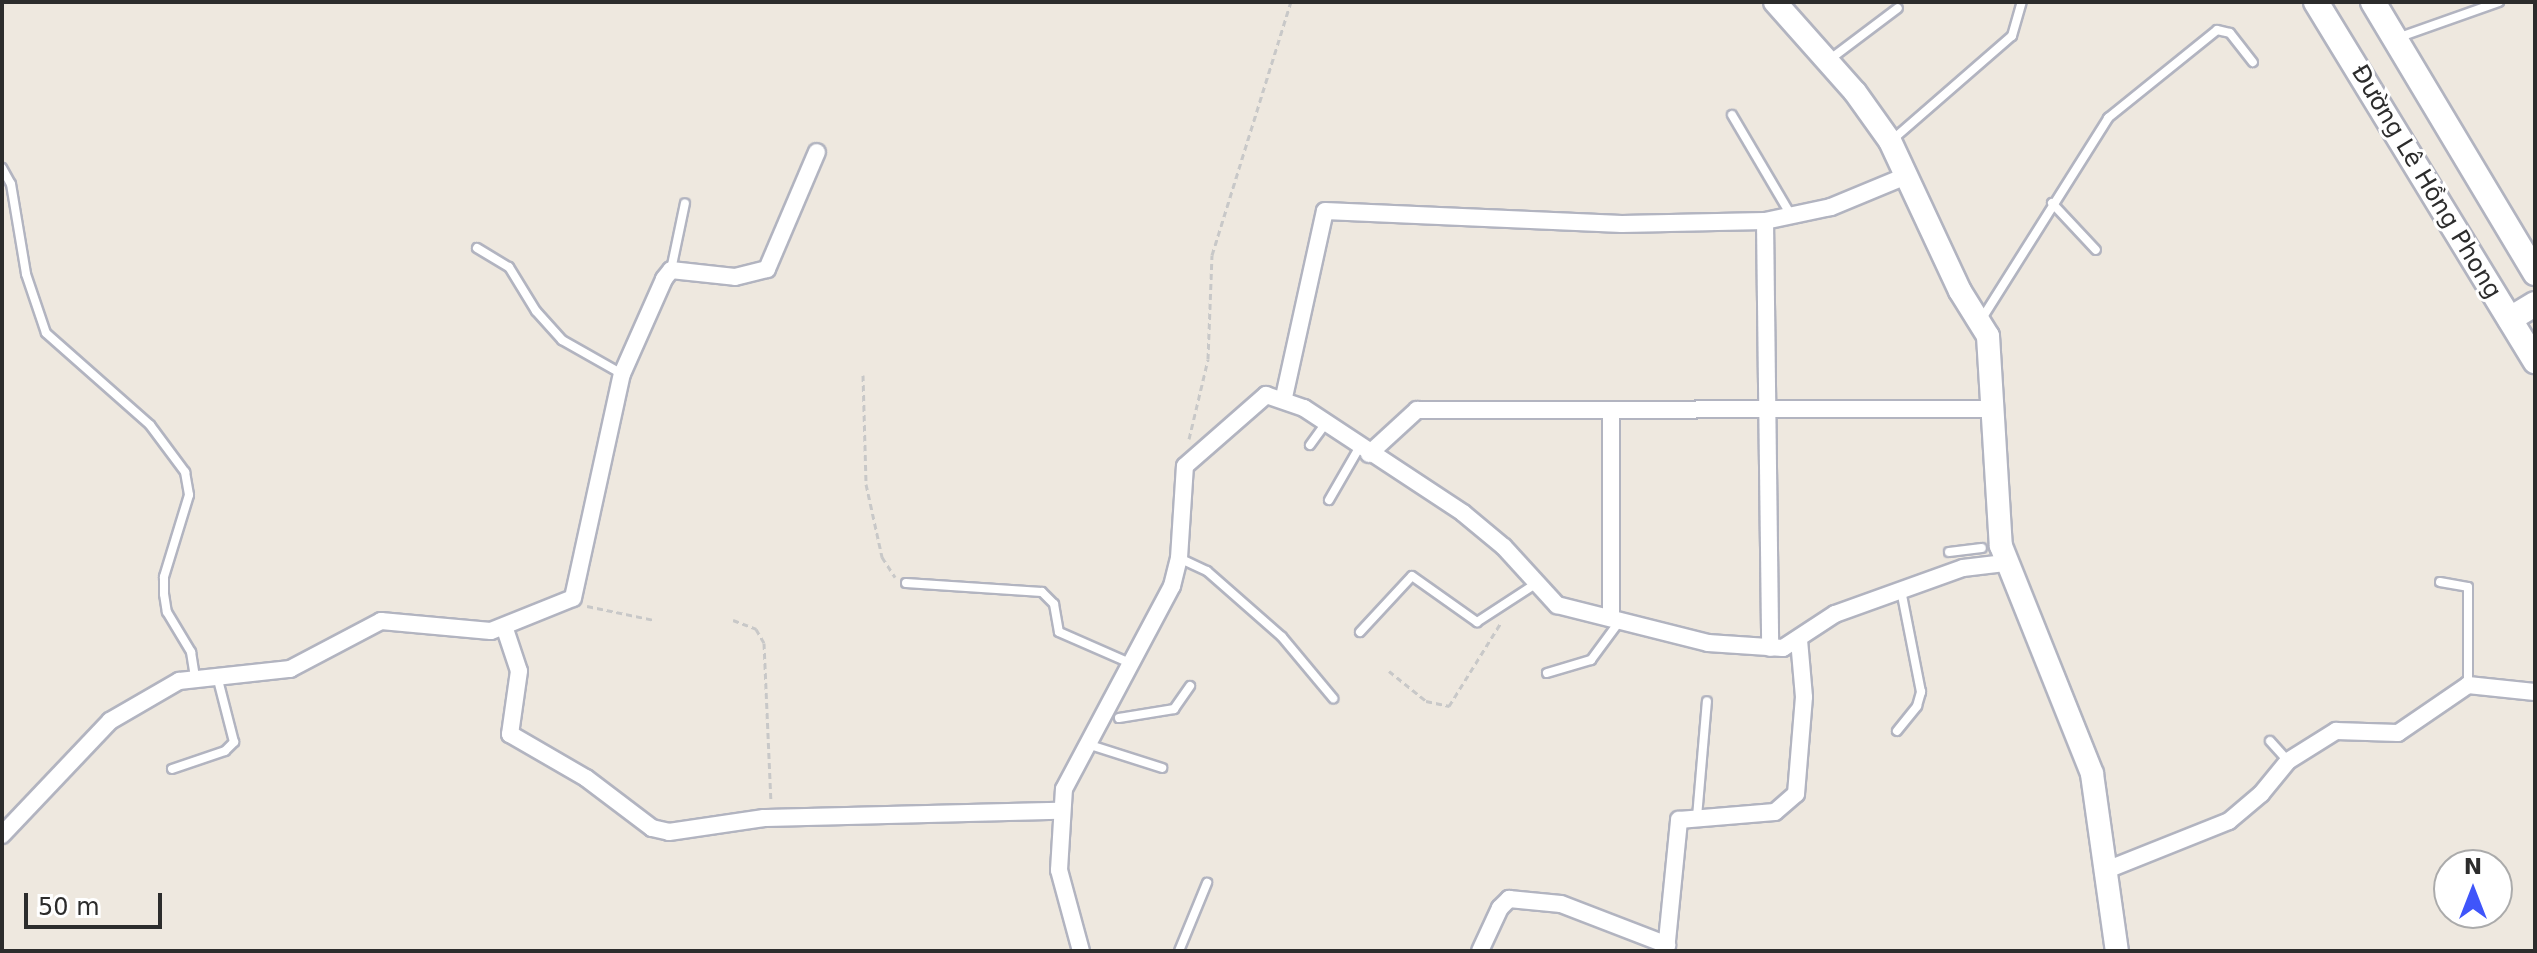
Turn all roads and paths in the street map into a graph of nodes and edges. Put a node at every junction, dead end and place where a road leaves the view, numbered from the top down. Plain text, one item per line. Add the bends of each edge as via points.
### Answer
1 (1291, 2) edge
2 (1775, 2) edge
3 (2012, 2) edge
4 (2316, 2) edge
5 (2373, 2) edge
6 (2499, 2) edge
7 (2022, 6) edge
8 (1898, 8) dead end
9 (2395, 39) junction
10 (1828, 60) junction
11 (2253, 62) dead end
12 (1732, 115) dead end
13 (1890, 141) junction
14 (817, 152) dead end
15 (2, 168) edge
16 (1906, 176) junction
17 (685, 203) dead end
18 (2052, 203) junction
19 (1791, 215) junction
20 (1765, 221) junction
21 (477, 248) dead end
22 (2096, 250) dead end
23 (671, 270) junction
24 (2535, 273) edge
25 (2535, 304) edge
26 (2510, 319) junction
27 (1978, 324) junction
28 (2535, 361) edge
29 (622, 374) junction
30 (863, 375) dead end
31 (1284, 397) junction
32 (1767, 409) junction
33 (1994, 409) junction
34 (1611, 410) junction
35 (1326, 423) junction
36 (1310, 445) dead end
37 (1364, 451) junction
38 (1185, 466) junction
39 (1329, 500) dead end
40 (1996, 551) junction
41 (1949, 552) dead end
42 (1179, 558) junction
43 (2440, 582) dead end
44 (906, 583) joint
45 (1534, 585) junction
46 (1901, 589) junction
47 (573, 598) junction
48 (1515, 599) junction
49 (1616, 617) junction
50 (654, 620) dead end
51 (733, 620) dead end
52 (505, 629) junction
53 (1360, 632) dead end
54 (1799, 640) junction
55 (1770, 648) junction
56 (1130, 663) junction
57 (1389, 671) dead end
58 (1547, 673) dead end
59 (217, 675) junction
60 (195, 676) junction
61 (2468, 685) junction
62 (1190, 686) dead end
63 (2535, 692) edge
64 (1333, 698) dead end
65 (1707, 701) dead end
66 (1119, 718) dead end
67 (1897, 731) dead end
68 (2270, 741) dead end
69 (1086, 743) junction
70 (2288, 761) junction
71 (1162, 768) dead end
72 (172, 769) dead end
73 (1061, 811) junction
74 (1697, 817) junction
75 (772, 818) junction
76 (2, 835) edge
77 (2109, 869) junction
78 (1207, 883) dead end
79 (1666, 948) edge
80 (1085, 949) edge
81 (1179, 951) edge
82 (1480, 951) edge
83 (2117, 951) edge

1 - 38 path via 1212,255 1208,359
2 - 10 street
3 - 7 lane
4 - 26 main road, Đường Lê Hồng Phong
5 - 9 main road, Đường Lê Hồng Phong
6 - 9 lane
7 - 13 lane via 2012,36
8 - 10 lane
9 - 24 main road, Đường Lê Hồng Phong
10 - 13 street
11 - 18 lane via 2230,33 2217,30 2207,36 2108,118
12 - 19 lane
13 - 16 street
14 - 23 street via 767,269 735,277
15 - 60 lane via 11,184 26,274 46,333 132,407 185,472 189,495 164,577 164,594 167,612 191,652
16 - 19 street via 1831,207
16 - 27 street
17 - 23 lane
18 - 22 lane
18 - 27 lane
19 - 20 street
20 - 31 street via 1622,224 1325,211
20 - 32 street
21 - 29 lane via 509,267 536,311 562,340
23 - 29 street
25 - 26 main road
26 - 28 main road, Đường Lê Hồng Phong
27 - 33 street via 1988,336
29 - 47 street
30 - 44 path via 862,443 872,521 888,570
31 - 35 street
31 - 38 street via 1258,399
32 - 33 street
32 - 34 street
32 - 55 street
33 - 40 street
34 - 37 street via 1417,410
34 - 49 street
35 - 36 lane
35 - 37 street
37 - 39 lane
37 - 45 street via 1463,513 1521,563
38 - 42 street
40 - 41 lane
40 - 46 street
40 - 77 street via 2092,774
42 - 56 street via 1172,586
42 - 64 lane via 1207,571 1282,637
43 - 61 lane via 2468,587
44 - 56 lane via 1042,592 1054,604 1059,632
45 - 48 lane
45 - 49 street via 1557,605
46 - 54 street via 1835,614
46 - 67 lane via 1921,692
47 - 50 path via 611,614
47 - 52 street
48 - 53 lane via 1477,622 1412,576
48 - 57 path via 1449,706 1426,701
49 - 55 street via 1708,643
49 - 58 lane via 1591,660
51 - 75 path via 756,629 764,643
52 - 59 street via 381,621 290,669
52 - 75 street via 519,671 508,727 526,746 586,778 652,828 669,832
54 - 55 street
54 - 74 street via 1804,697 1796,794 1775,812
56 - 69 street
59 - 60 street
59 - 72 lane via 234,742 225,751
60 - 76 street via 110,721
61 - 63 street
61 - 70 street via 2406,729 2388,734 2336,731
62 - 66 lane via 1174,709
65 - 74 lane
68 - 70 lane
69 - 71 lane
69 - 73 street via 1064,789
70 - 77 street via 2229,821
73 - 75 street
73 - 80 street via 1062,888
74 - 79 street via 1679,820 1676,826
77 - 83 street
78 - 81 lane
79 - 82 street via 1561,904 1509,899

